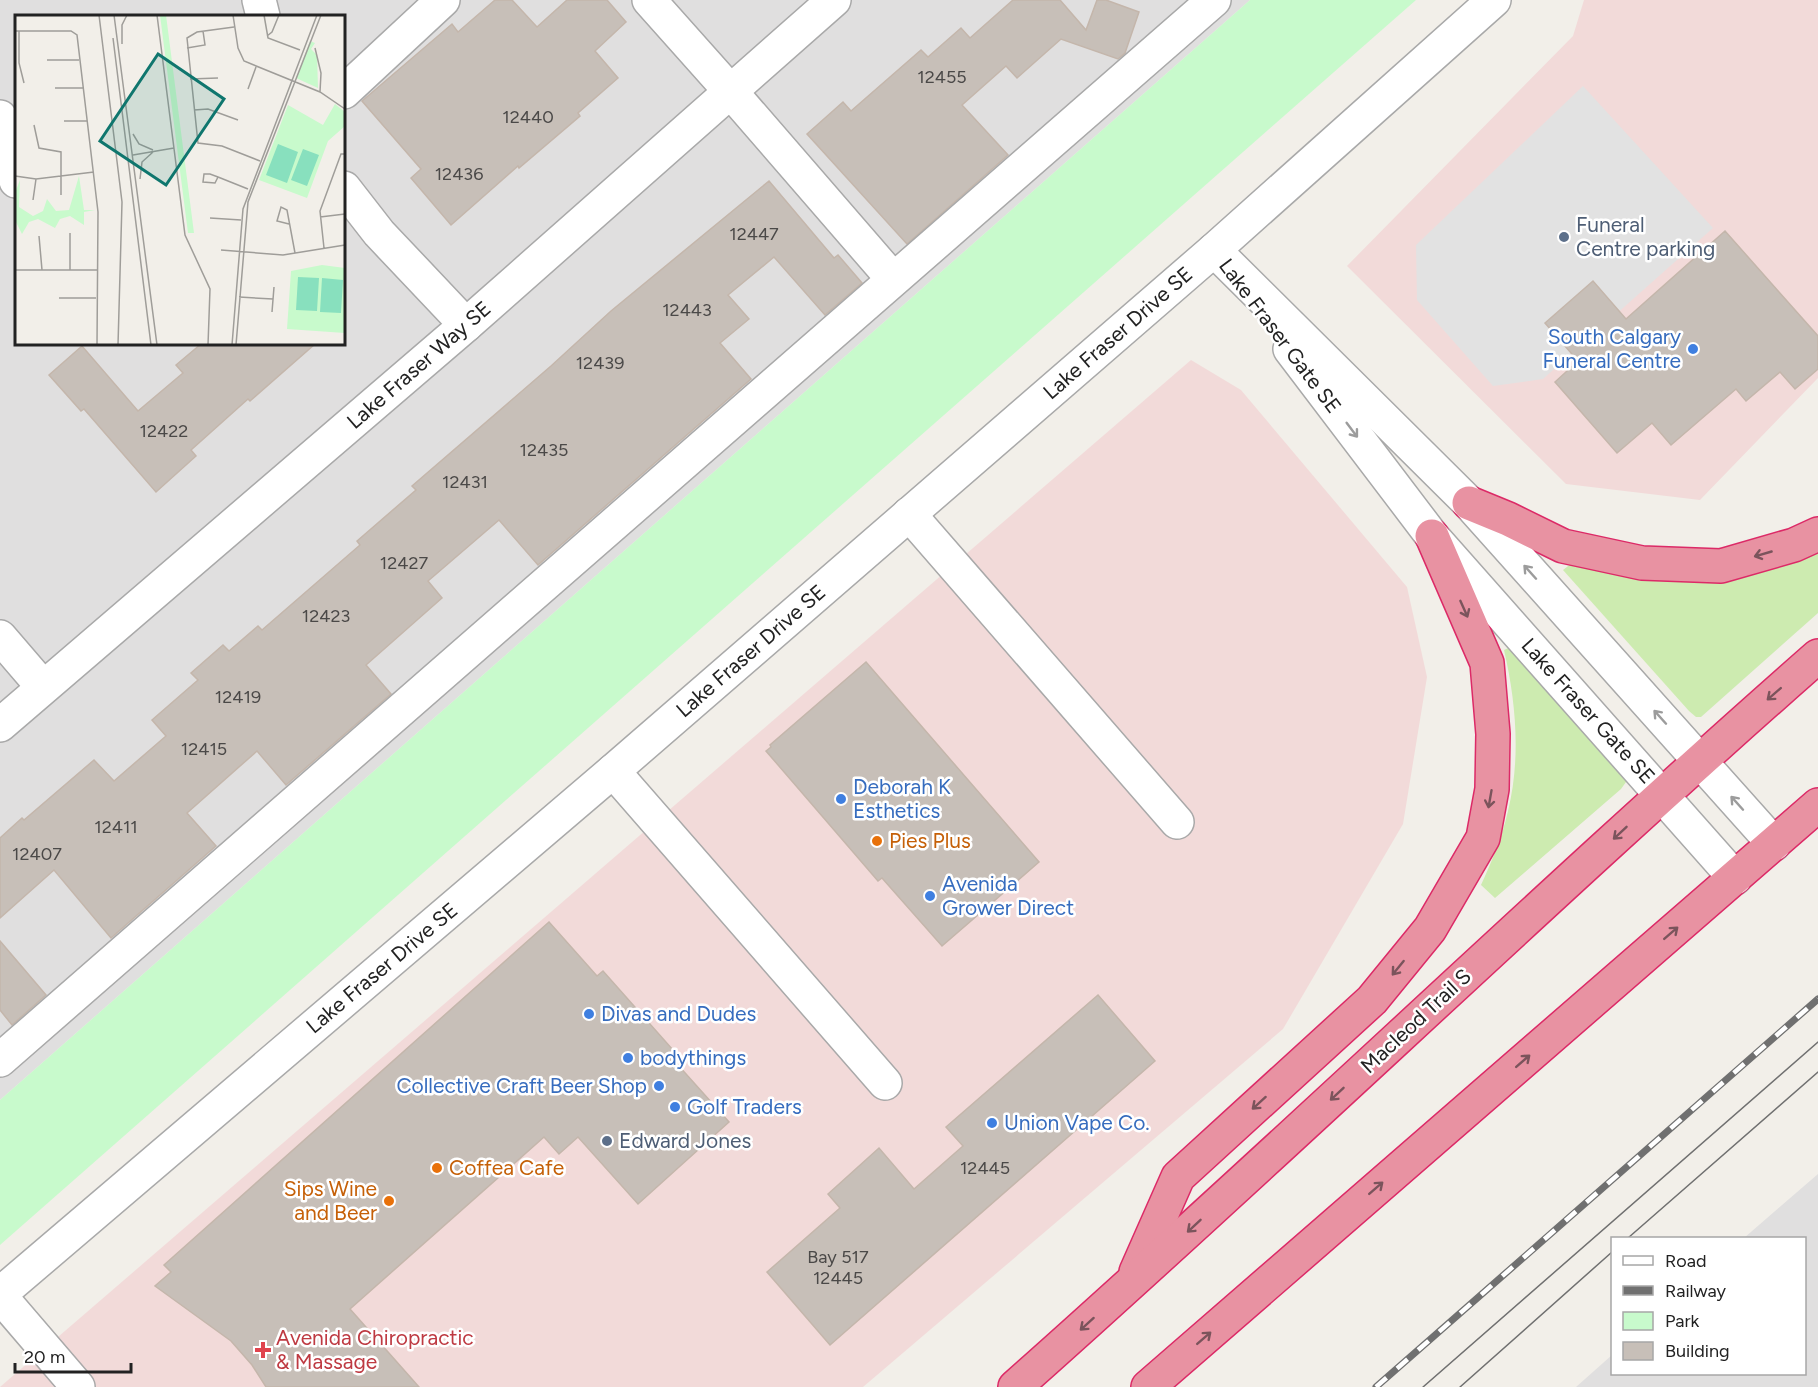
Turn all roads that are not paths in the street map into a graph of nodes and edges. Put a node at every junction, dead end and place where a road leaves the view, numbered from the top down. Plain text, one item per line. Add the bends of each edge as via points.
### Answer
1 (259, 0) edge
2 (443, 0) edge
3 (649, 0) edge
4 (834, 0) edge
5 (1214, 0) edge
6 (1494, 0) edge
7 (263, 15) edge
8 (345, 91) edge
9 (731, 92) junction
10 (0, 117) edge
11 (15, 177) edge
12 (345, 189) edge
13 (1214, 250) junction
14 (892, 279) junction
15 (466, 325) junction
16 (1469, 503) junction
17 (909, 514) junction
18 (1818, 534) edge
19 (1432, 536) junction
20 (0, 637) edge
21 (1818, 656) edge
22 (43, 687) junction
23 (0, 725) edge
24 (1699, 761) junction
25 (613, 771) junction
26 (1663, 794) junction
27 (1818, 805) edge
28 (1177, 822) dead end
29 (1774, 844) junction
30 (1736, 878) junction
31 (0, 1060) edge
32 (885, 1083) dead end
33 (1131, 1285) junction
34 (0, 1295) edge
35 (78, 1387) edge
36 (1015, 1387) edge
37 (1148, 1387) edge

1 - 7 street
2 - 8 street
3 - 9 street
4 - 9 street, Lake Fraser Way SE
5 - 14 street
6 - 13 street, Lake Fraser Drive SE
9 - 14 street
9 - 15 street, Lake Fraser Way SE
10 - 11 street
12 - 15 street via 379,234
13 - 16 street, Lake Fraser Gate SE
13 - 17 street, Lake Fraser Drive SE
13 -> 19 street, Lake Fraser Gate SE
14 - 31 street
15 - 22 street, Lake Fraser Way SE
18 -> 16 highway via 1721,566 1642,563 1563,546
24 -> 16 street, Lake Fraser Gate SE
17 - 25 street, Lake Fraser Drive SE
17 - 28 street
19 - 26 street, Lake Fraser Gate SE
19 -> 33 highway via 1487,663 1492,778 1482,838 1430,928 1372,1000 1178,1177
20 - 22 street
21 -> 24 highway, Macleod Trail S
22 - 23 street, Lake Fraser Way SE
24 - 26 highway, Macleod Trail S
29 -> 24 street, Lake Fraser Gate SE
25 - 32 street
25 - 34 street, Lake Fraser Drive SE
26 - 30 street, Lake Fraser Gate SE
26 -> 33 highway, Macleod Trail S
27 - 29 highway
29 - 30 highway
37 -> 30 highway
33 -> 36 highway, Macleod Trail S
34 - 35 street

